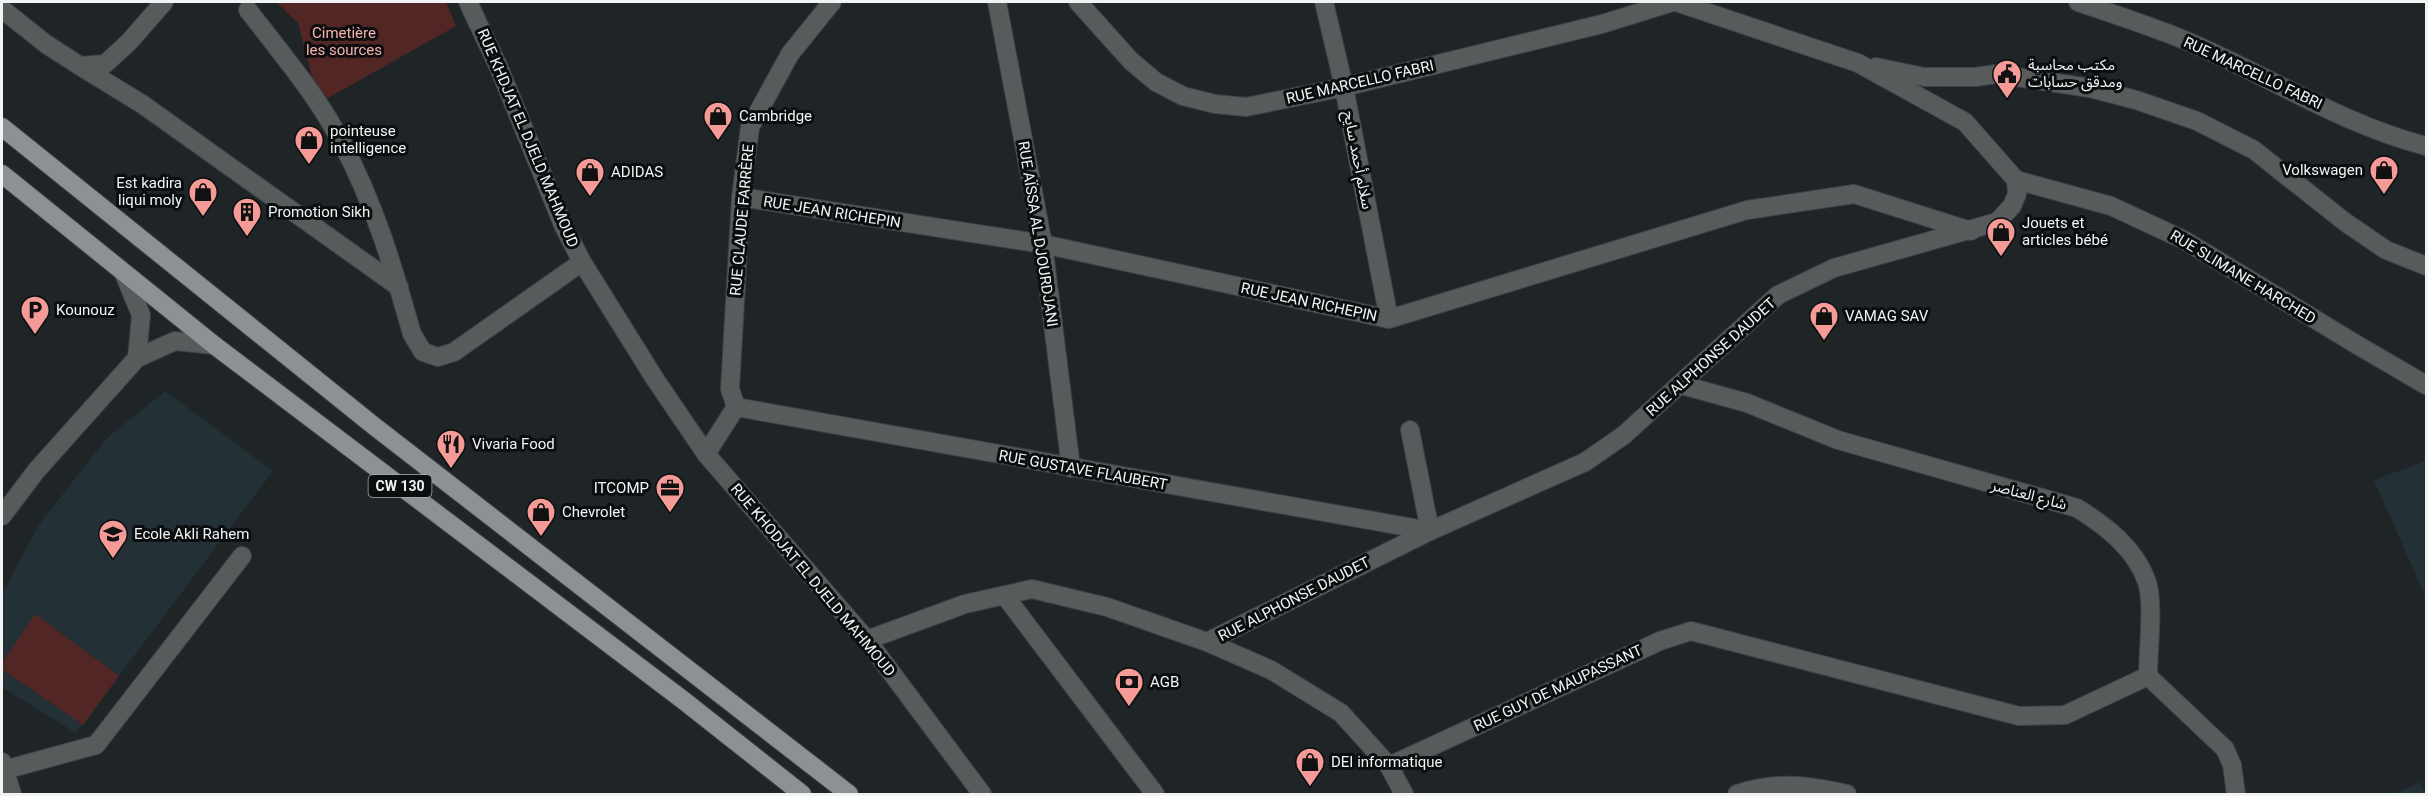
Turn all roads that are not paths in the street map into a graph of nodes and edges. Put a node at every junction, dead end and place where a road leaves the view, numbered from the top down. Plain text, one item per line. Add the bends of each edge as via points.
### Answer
1 (164, 2) edge
2 (468, 2) edge
3 (832, 2) edge
4 (997, 2) edge
5 (1078, 2) edge
6 (1324, 2) edge
7 (1674, 2) edge
8 (2078, 2) edge
9 (2, 9) edge
10 (248, 10) dead end
11 (1858, 63) junction
12 (80, 66) junction
13 (1344, 87) junction
14 (2, 127) edge
15 (2427, 146) edge
16 (2, 174) edge
17 (2016, 180) junction
18 (741, 197) junction
19 (1971, 231) junction
20 (1043, 244) junction
21 (582, 261) junction
22 (2427, 266) edge
23 (124, 274) junction
24 (399, 287) junction
25 (1389, 319) junction
26 (214, 345) junction
27 (136, 358) junction
28 (1682, 385) junction
29 (2427, 385) edge
30 (736, 406) junction
31 (1410, 430) dead end
32 (706, 454) junction
33 (1071, 468) junction
34 (2, 516) edge
35 (1430, 531) junction
36 (242, 556) dead end
37 (1005, 596) junction
38 (867, 640) junction
39 (1207, 642) junction
40 (2148, 676) junction
41 (3, 766) edge
42 (1389, 766) junction
43 (12, 795) edge
44 (802, 795) edge
45 (849, 795) edge
46 (982, 795) edge
47 (1155, 795) edge
48 (1404, 795) edge
49 (1737, 795) edge
50 (1847, 795) edge
51 (2236, 795) edge

1 - 12 street via 105,64
2 - 21 street, RUE KHDJAT EL DJELD MAHMOUD
3 - 18 street, RUE CLAUDE FARRÈRE via 790,54 750,127
4 - 20 street, RUE AÏSSA AL DJOURDJANI
5 - 13 street, RUE MARCELLO FABRI via 1131,60 1156,82 1183,96 1246,107
6 - 13 street, سلالم أحمد سايح
7 - 11 street
7 - 13 street, RUE MARCELLO FABRI via 1602,24
8 - 15 street, RUE MARCELLO FABRI via 2183,39 2331,110 2405,141
9 - 12 street
10 - 24 street via 297,73 343,144 376,217
11 - 17 street via 1965,122
11 - 22 street via 1924,77 1996,74 2090,88 2197,121 2254,150 2344,222 2386,250
12 - 24 street via 142,104
13 - 25 street, سلالم أحمد سايح
14 - 45 main road, CW 130 via 374,426
16 - 23 main road, CW 130
17 - 19 street, RUE ALPHONSE DAUDET via 2017,194 2012,206 1997,222
17 - 29 street, RUE SLIMANE HARCHED via 2111,206 2184,240
18 - 20 street, RUE JEAN RICHEPIN
18 - 30 street, RUE CLAUDE FARRÈRE via 730,389
19 - 25 street, RUE JEAN RICHEPIN via 1854,194 1779,205 1747,210
19 - 28 street, RUE ALPHONSE DAUDET via 1869,257 1799,283 1778,295
20 - 25 street, RUE JEAN RICHEPIN
20 - 33 street, RUE AÏSSA AL DJOURDJANI
21 - 24 street via 454,351 438,357 423,352 417,345
21 - 32 street, RUE KHDJAT EL DJELD MAHMOUD
23 - 26 main road, CW 130
23 - 27 street via 141,315
26 - 27 street via 175,341
26 - 44 main road, CW 130 via 684,700
27 - 34 street via 36,471
28 - 35 street, RUE ALPHONSE DAUDET via 1624,435 1585,462
28 - 40 street, شارع العناصر via 1747,403 1838,440 2077,508 2104,524 2129,550 2147,583
30 - 32 street
30 - 33 street, RUE GUSTAVE FLAUBERT
31 - 35 street
32 - 38 street, RUE KHODJAT EL DJELD MAHMOUD
33 - 35 street, RUE GUSTAVE FLAUBERT
35 - 39 street, RUE ALPHONSE DAUDET
36 - 41 street via 96,745
37 - 38 street via 965,604
37 - 39 street via 1032,590 1043,592 1107,607
37 - 47 street
38 - 46 street, RUE KHODJAT EL DJELD MAHMOUD
39 - 42 street via 1271,670 1341,713
40 - 42 street, RUE GUY DE MAUPASSANT via 2065,715 2019,716 1691,631 1660,641
40 - 51 street via 2225,749 2232,765
41 - 43 street
42 - 48 street
49 - 50 street via 1786,784

